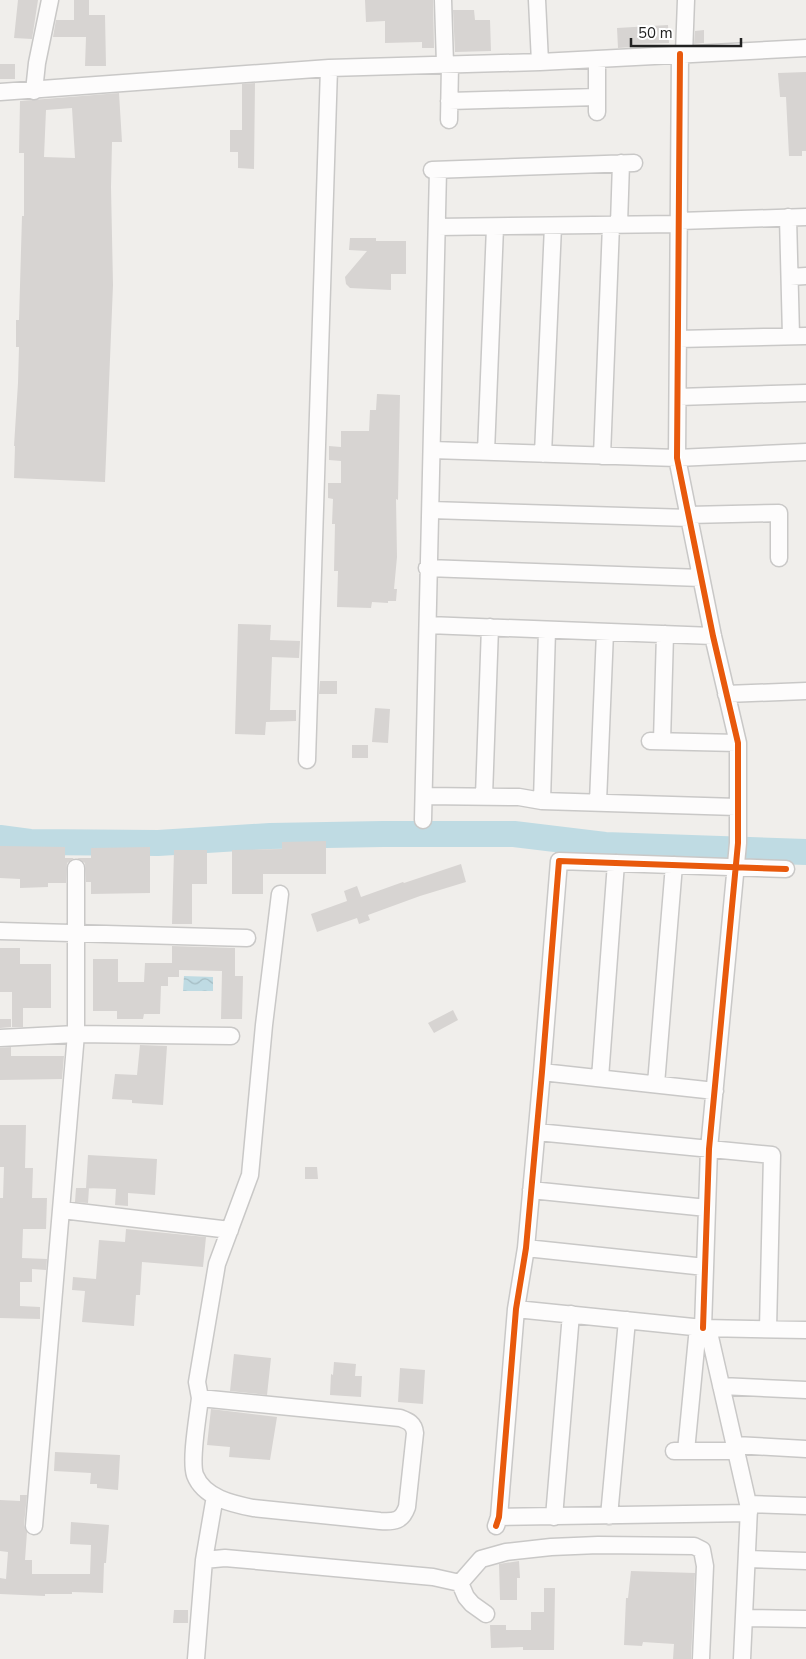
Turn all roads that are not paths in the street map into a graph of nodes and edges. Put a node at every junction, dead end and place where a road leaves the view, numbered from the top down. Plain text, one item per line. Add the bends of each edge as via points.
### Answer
1 (50, 0) edge
2 (443, 0) edge
3 (537, 0) edge
4 (686, 0) edge
5 (806, 48) edge
6 (682, 54) junction
7 (597, 59) junction
8 (540, 62) junction
9 (447, 64) junction
10 (329, 68) junction
11 (34, 91) junction
12 (0, 92) edge
13 (449, 101) junction
14 (449, 120) dead end
15 (788, 217) junction
16 (806, 217) edge
17 (679, 223) junction
18 (615, 225) junction
19 (553, 226) junction
20 (495, 227) junction
21 (437, 228) junction
22 (790, 276) junction
23 (806, 276) edge
24 (799, 336) edge
25 (678, 340) junction
26 (806, 393) edge
27 (678, 396) junction
28 (432, 450) junction
29 (486, 452) junction
30 (806, 452) edge
31 (543, 454) junction
32 (602, 456) junction
33 (677, 458) junction
34 (431, 510) junction
35 (689, 517) junction
36 (779, 558) dead end
37 (428, 568) junction
38 (701, 578) junction
39 (428, 625) junction
40 (490, 628) junction
41 (547, 630) junction
42 (605, 632) junction
43 (665, 634) junction
44 (713, 636) junction
45 (806, 691) edge
46 (726, 694) junction
47 (738, 743) junction
48 (307, 760) dead end
49 (424, 796) junction
50 (484, 796) junction
51 (542, 801) junction
52 (598, 802) junction
53 (737, 807) junction
54 (423, 820) dead end
55 (616, 863) junction
56 (736, 864) junction
57 (674, 865) junction
58 (76, 868) dead end
59 (786, 869) dead end
60 (280, 894) dead end
61 (0, 932) edge
62 (76, 932) junction
63 (247, 938) dead end
64 (76, 1034) junction
65 (231, 1036) dead end
66 (0, 1038) edge
67 (542, 1072) junction
68 (600, 1078) junction
69 (656, 1084) junction
70 (715, 1091) junction
71 (537, 1132) junction
72 (710, 1149) junction
73 (531, 1190) junction
74 (707, 1208) junction
75 (62, 1210) junction
76 (230, 1230) junction
77 (526, 1248) junction
78 (705, 1267) junction
79 (516, 1309) junction
80 (571, 1314) junction
81 (627, 1320) junction
82 (703, 1327) junction
83 (768, 1329) junction
84 (806, 1330) edge
85 (721, 1386) junction
86 (806, 1390) edge
87 (200, 1398) junction
88 (736, 1448) junction
89 (806, 1449) edge
90 (215, 1496) junction
91 (806, 1506) edge
92 (748, 1508) junction
93 (609, 1516) junction
94 (554, 1517) junction
95 (34, 1526) dead end
96 (746, 1559) junction
97 (204, 1560) junction
98 (806, 1561) edge
99 (460, 1584) junction
100 (486, 1614) dead end
101 (744, 1618) junction
102 (806, 1619) edge
103 (196, 1659) edge
104 (701, 1659) edge
105 (742, 1659) edge

1 - 11 street
2 - 9 street
3 - 8 street
4 - 6 street
5 - 6 street
6 - 7 street
6 - 17 street
7 - 8 street
7 - 13 street via 597,104
8 - 9 street
9 - 10 street
9 - 13 street
10 - 11 street
10 - 48 street
11 - 12 street
13 - 14 street
15 - 16 street
15 - 17 street
15 - 22 street
17 - 18 street
17 - 25 street
18 - 19 street
18 - 21 street via 628,163 435,170
18 - 32 street
19 - 20 street
19 - 31 street
20 - 21 street
20 - 29 street
21 - 28 street
22 - 23 street
22 - 24 street
24 - 25 street
25 - 27 street
26 - 27 street
27 - 33 street
28 - 29 street
28 - 34 street
29 - 31 street
30 - 33 street
31 - 32 street
32 - 33 street
33 - 35 street
34 - 35 street
34 - 37 street
35 - 36 street via 779,513
35 - 38 street
37 - 38 street
37 - 39 street
38 - 44 street
39 - 40 street
39 - 49 street
40 - 41 street
40 - 50 street
41 - 42 street
41 - 51 street
42 - 43 street
42 - 52 street
43 - 44 street
43 - 47 street via 656,742
44 - 46 street
45 - 46 street
46 - 47 street
47 - 53 street
49 - 50 street
49 - 54 street
50 - 51 street via 519,796
51 - 52 street
52 - 53 street
53 - 56 street
55 - 57 street
55 - 67 street via 559,861
55 - 68 street
56 - 57 street
56 - 59 street
56 - 70 street
57 - 69 street
58 - 62 street
60 - 76 street via 250,1175
61 - 62 street
62 - 63 street
62 - 64 street
64 - 65 street
64 - 66 street
64 - 75 street
67 - 68 street
67 - 71 street
68 - 69 street
69 - 70 street
70 - 72 street
71 - 72 street
71 - 73 street
72 - 74 street
72 - 83 street via 772,1155
73 - 74 street
73 - 77 street
74 - 78 street
75 - 76 street
75 - 95 street
76 - 87 street via 217,1264 197,1382
77 - 78 street
77 - 79 street
78 - 82 street
79 - 80 street
79 - 94 street via 497,1521
80 - 81 street
80 - 94 street
81 - 82 street
81 - 93 street
82 - 83 street
82 - 85 street
82 - 88 street via 680,1451
83 - 84 street
85 - 86 street
85 - 88 street
87 - 90 street via 195,1475
87 - 90 street via 400,1418 415,1428 407,1507 404,1515 393,1522 254,1508
88 - 89 street
88 - 92 street
90 - 97 street
91 - 92 street
92 - 93 street
92 - 96 street
93 - 94 street
96 - 98 street
96 - 101 street
97 - 99 street via 225,1558 393,1573 433,1577
97 - 103 street
99 - 100 street via 472,1604
99 - 104 street via 481,1560 506,1552 598,1545 694,1546 702,1550 705,1566
101 - 102 street
101 - 105 street

